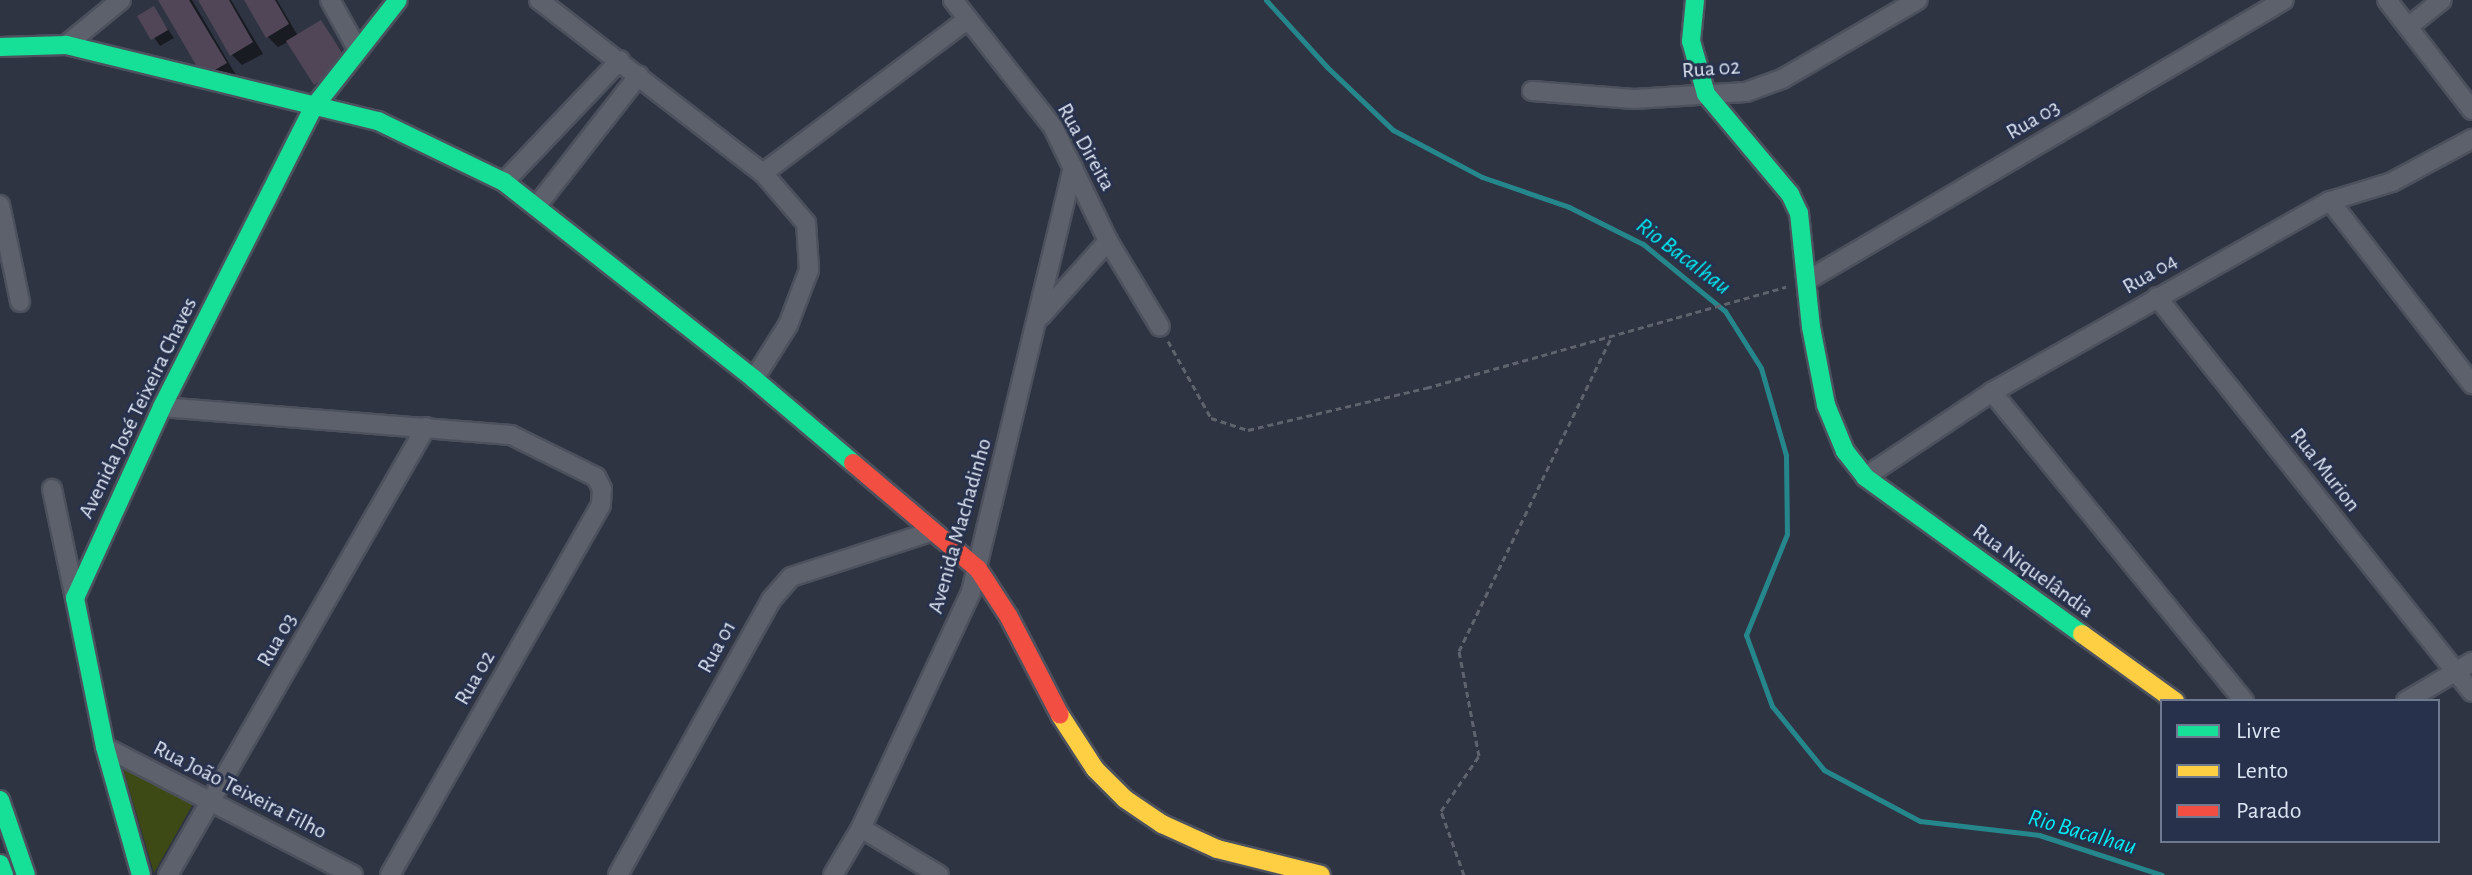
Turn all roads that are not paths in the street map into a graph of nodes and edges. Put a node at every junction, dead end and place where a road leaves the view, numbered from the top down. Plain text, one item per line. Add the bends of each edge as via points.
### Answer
1 (121, 0) edge
2 (330, 0) edge
3 (398, 0) edge
4 (539, 0) edge
5 (953, 0) edge
6 (1695, 0) edge
7 (1918, 0) edge
8 (2284, 0) edge
9 (2387, 0) edge
10 (2442, 0) edge
11 (968, 19) junction
12 (2408, 27) junction
13 (66, 45) junction
14 (0, 47) edge
15 (358, 50) junction
16 (620, 60) junction
17 (639, 75) junction
18 (1532, 91) dead end
19 (1706, 94) junction
20 (313, 108) junction
21 (2472, 110) edge
22 (2472, 139) edge
23 (1073, 167) junction
24 (763, 173) junction
25 (504, 182) junction
26 (2330, 201) junction
27 (0, 205) edge
28 (536, 207) junction
29 (1108, 241) junction
30 (1806, 281) junction
31 (2157, 297) junction
32 (20, 302) dead end
33 (1039, 318) junction
34 (1160, 327) road end
35 (754, 379) junction
36 (2472, 384) edge
37 (1992, 392) junction
38 (162, 407) junction
39 (426, 427) junction
40 (1865, 477) junction
41 (52, 489) dead end
42 (933, 531) junction
43 (978, 569) junction
44 (75, 598) junction
45 (2472, 662) edge
46 (2456, 673) junction
47 (2472, 692) edge
48 (2172, 699) edge
49 (2242, 699) edge
50 (2410, 699) edge
51 (105, 747) junction
52 (0, 800) edge
53 (212, 802) junction
54 (861, 828) junction
55 (0, 864) edge
56 (4, 875) edge
57 (26, 875) edge
58 (141, 875) edge
59 (168, 875) edge
60 (353, 875) edge
61 (390, 875) edge
62 (618, 875) edge
63 (833, 875) edge
64 (939, 875) edge
65 (1321, 875) edge

1 - 13 street
2 - 15 street
3 - 15 street, Avenida José Teixeira Chaves
4 - 16 street
5 - 11 street, Rua Direita
6 - 19 street via 1691,41
7 - 19 street, Rua 02 via 1782,79 1746,92
8 - 30 street, Rua 03
9 - 12 street
10 - 12 street
11 - 23 street, Rua Direita via 1053,127
11 - 24 street
12 - 21 street
13 - 14 street
13 - 20 street
15 - 20 street, Avenida José Teixeira Chaves
16 - 17 street
16 - 25 street
17 - 24 street
17 - 28 street
18 - 19 street, Rua 02 via 1634,99
19 - 30 street, Rua Niquelândia via 1790,194 1804,237
20 - 25 street via 378,121
20 - 38 street, Avenida José Teixeira Chaves
22 - 26 street, Rua 04 via 2392,182
23 - 29 street, Rua Direita
23 - 33 street, Avenida Machadinho
24 - 35 street via 806,223 809,270 788,325
25 - 28 street
26 - 31 street, Rua 04
26 - 36 street
27 - 32 street
28 - 35 street
29 - 33 street
29 - 34 street, Rua Direita
30 - 40 street, Rua Niquelândia via 1826,405 1845,451
31 - 37 street, Rua 04
31 - 46 street, Rua Murion
33 - 43 street, Avenida Machadinho
35 - 42 street
37 - 40 street, Rua 04
37 - 49 street
38 - 39 street
38 - 44 street, Avenida José Teixeira Chaves
39 - 53 street, Rua 03
39 - 61 street, Rua 02 via 511,435 596,477 601,505
40 - 48 street, Rua Niquelândia
41 - 44 street
42 - 43 street
42 - 62 street, Rua 01 via 791,577 771,600
43 - 54 street, Avenida Machadinho via 947,652
43 - 65 street via 1069,732 1125,799 1162,824 1217,849
44 - 51 street
45 - 46 street
46 - 47 street, Rua Murion
46 - 50 street
51 - 53 street, Rua João Teixeira Filho
51 - 58 street
52 - 57 street
53 - 59 street, Rua 03
53 - 60 street, Rua João Teixeira Filho
54 - 63 street, Avenida Machadinho
54 - 64 street
55 - 56 street

